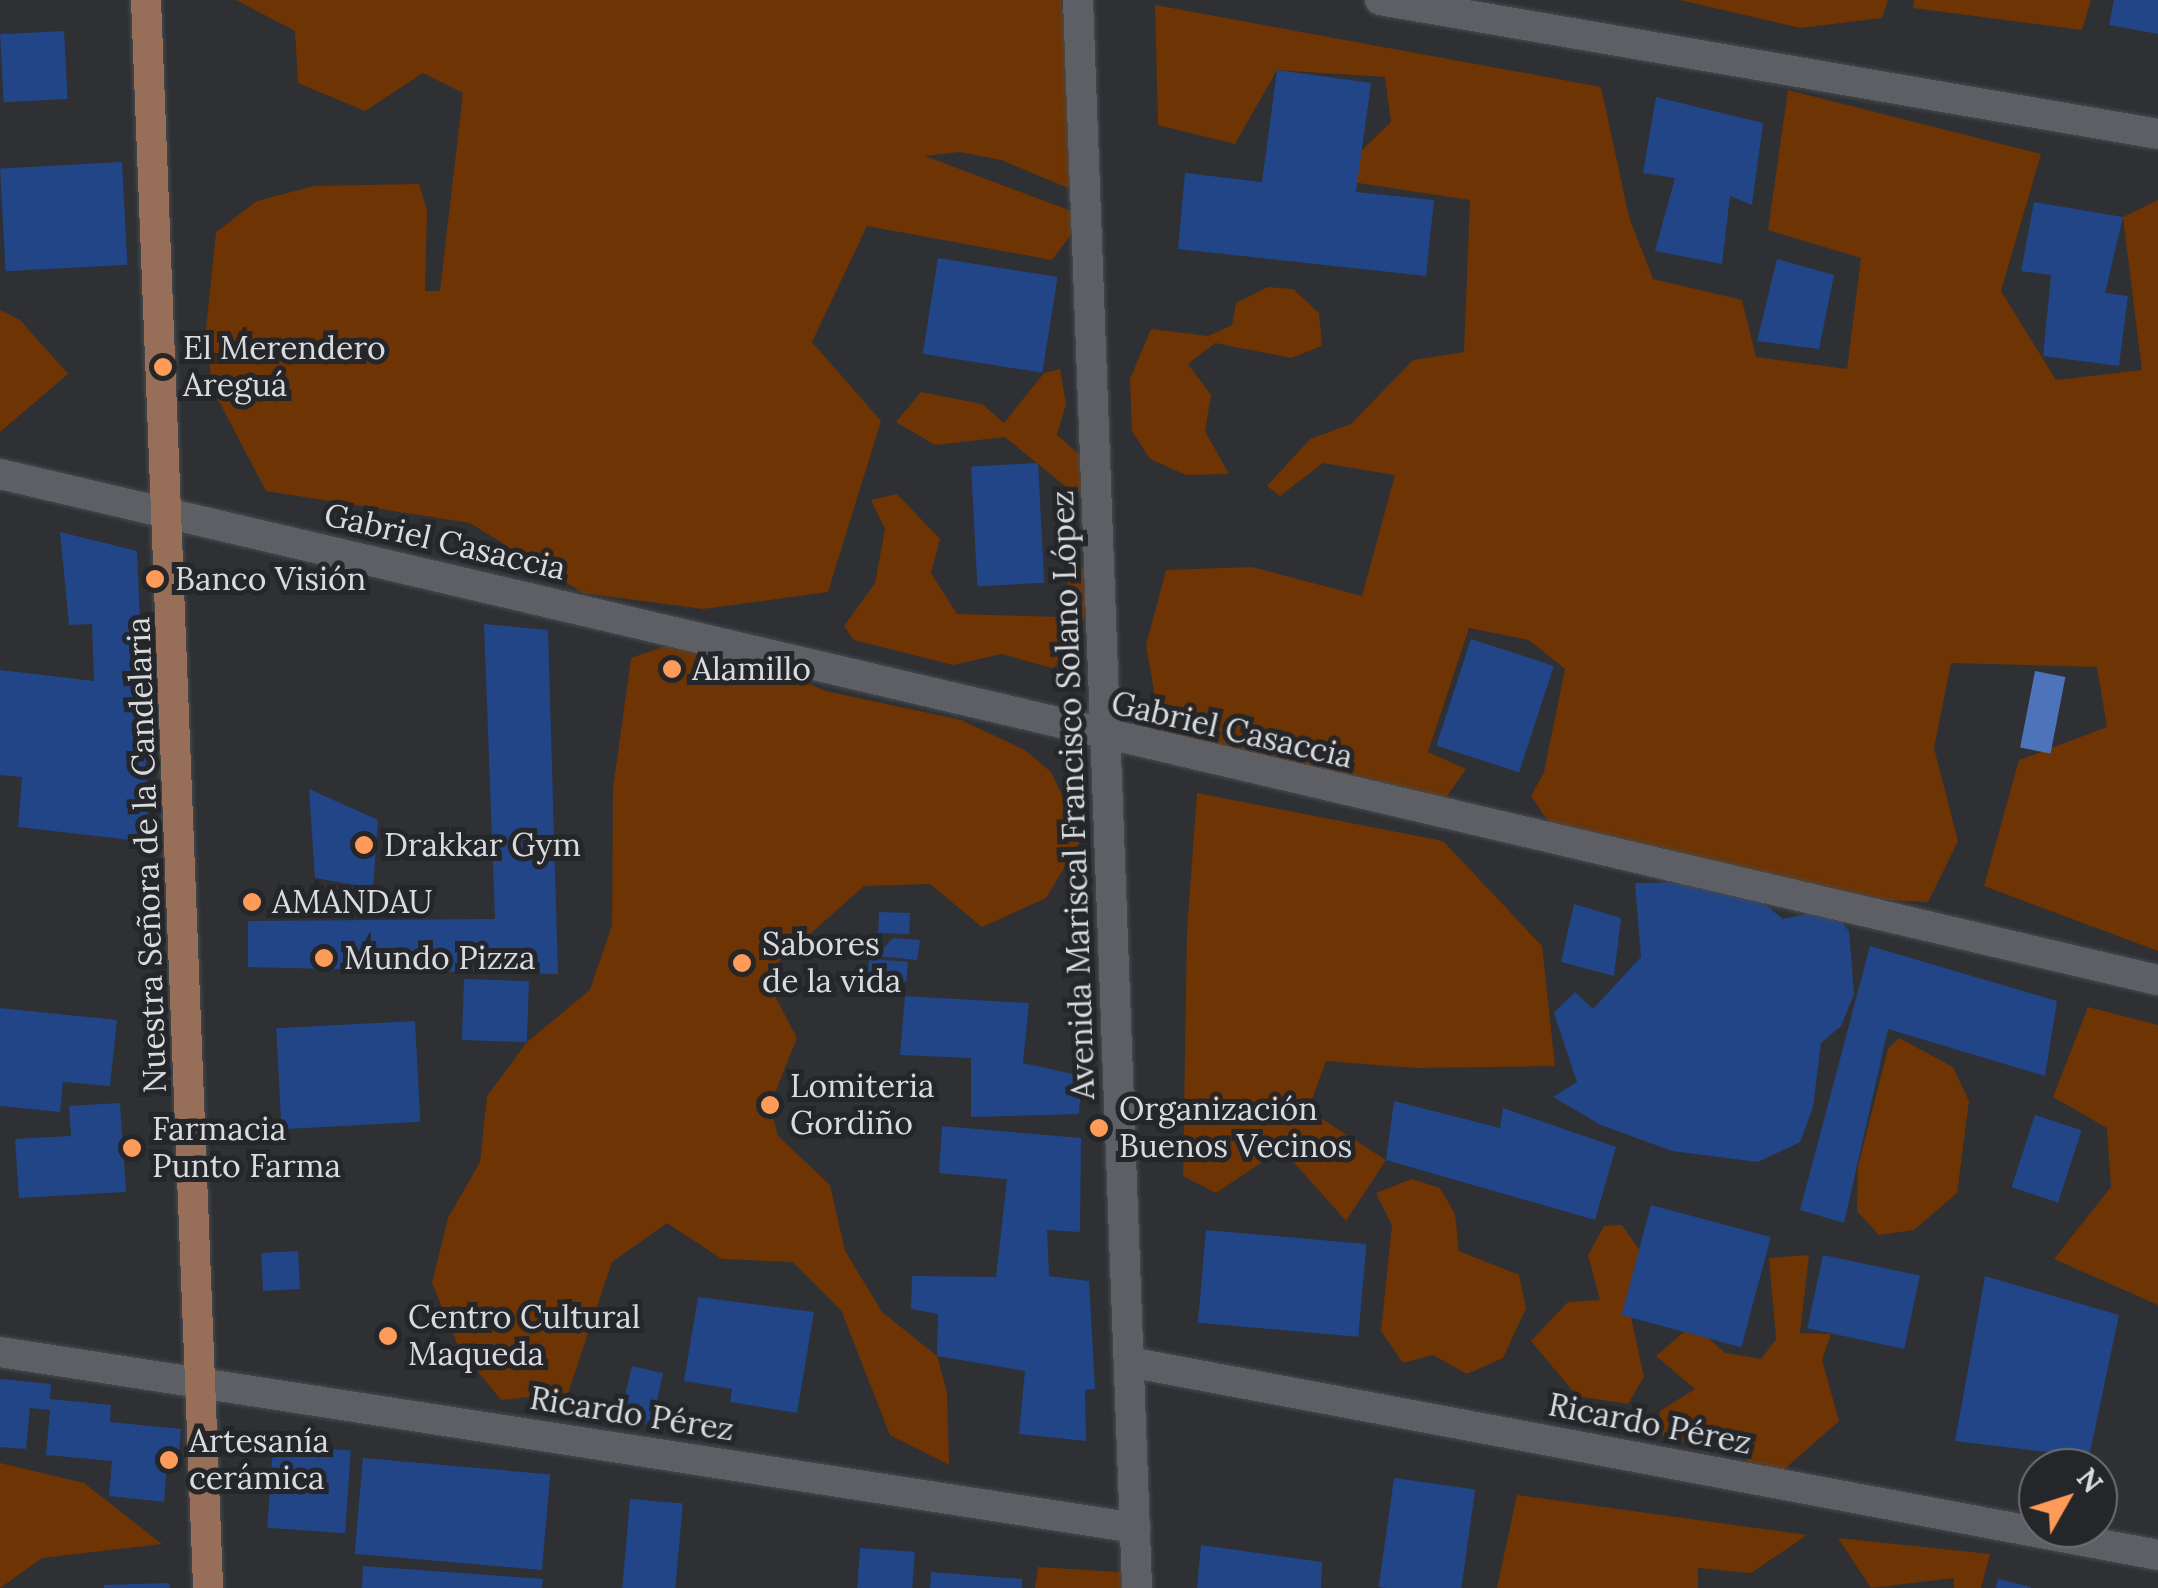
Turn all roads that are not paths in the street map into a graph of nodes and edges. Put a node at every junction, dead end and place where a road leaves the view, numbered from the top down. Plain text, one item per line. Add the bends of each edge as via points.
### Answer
1 (146, 0) edge
2 (1078, 0) edge
3 (1380, 0) edge
4 (2158, 134) edge
5 (0, 474) edge
6 (171, 512) junction
7 (1106, 736) junction
8 (2158, 980) edge
9 (0, 1352) edge
10 (1129, 1362) junction
11 (201, 1383) junction
12 (1135, 1528) junction
13 (2158, 1555) edge
14 (208, 1588) edge
15 (1138, 1588) edge

1 - 6 main road, Nuestra Señora de la Candelaria
2 - 7 street, Avenida Mariscal Francisco Solano López
3 - 4 street
5 - 6 street, Gabriel Casaccia
6 - 7 street, Gabriel Casaccia
6 - 11 main road, Nuestra Señora de la Candelaria
7 - 8 street, Gabriel Casaccia
7 - 10 street, Avenida Mariscal Francisco Solano López
9 - 11 street, Ricardo Pérez
10 - 12 street, Avenida Mariscal Francisco Solano López
10 - 13 street, Ricardo Pérez
11 - 12 street, Ricardo Pérez
11 - 14 main road, Nuestra Señora de la Candelaria
12 - 15 street, Avenida Mariscal Francisco Solano López

